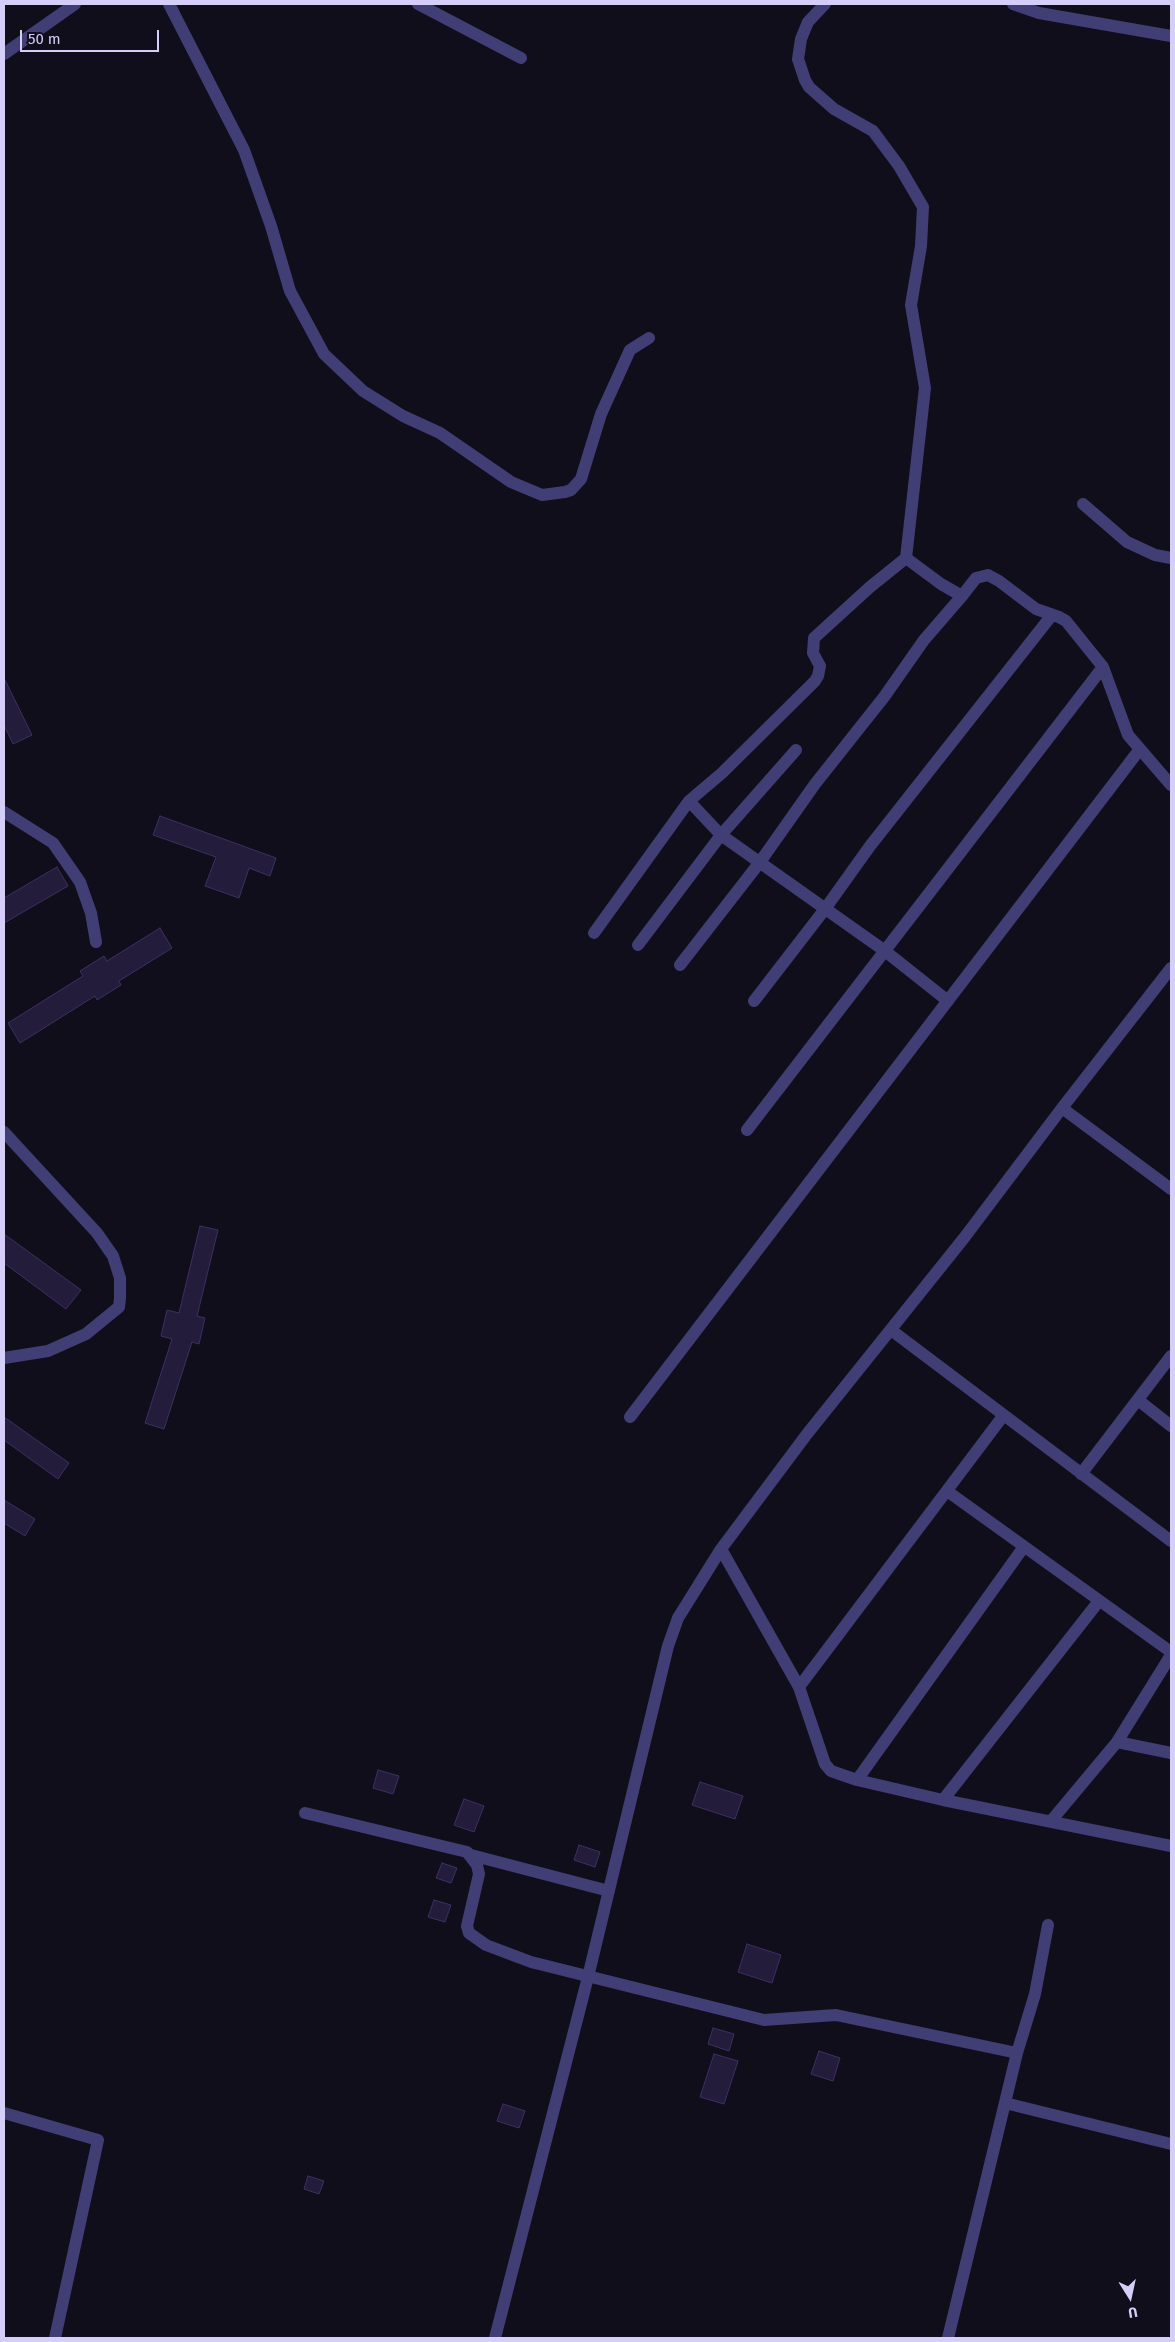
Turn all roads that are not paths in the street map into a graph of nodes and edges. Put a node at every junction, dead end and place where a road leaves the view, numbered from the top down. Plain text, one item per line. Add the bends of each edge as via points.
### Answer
1 (75, 4) edge
2 (169, 4) edge
3 (418, 4) edge
4 (825, 4) edge
5 (1013, 4) edge
6 (1171, 36) edge
7 (4, 54) edge
8 (521, 58) dead end
9 (649, 338) dead end
10 (1084, 504) dead end
11 (906, 558) junction
12 (1171, 558) edge
13 (962, 596) junction
14 (1052, 615) junction
15 (1103, 667) junction
16 (1140, 749) junction
17 (796, 750) dead end
18 (1171, 785) edge
19 (689, 801) junction
20 (4, 812) edge
21 (721, 835) junction
22 (760, 862) junction
23 (825, 909) junction
24 (594, 933) dead end
25 (96, 942) dead end
26 (638, 945) dead end
27 (885, 951) junction
28 (680, 965) dead end
29 (1171, 968) edge
30 (754, 1001) dead end
31 (948, 1001) junction
32 (1062, 1108) junction
33 (747, 1130) dead end
34 (4, 1132) edge
35 (1171, 1189) edge
36 (891, 1330) junction
37 (1171, 1356) edge
38 (4, 1358) edge
39 (1138, 1400) junction
40 (1003, 1416) junction
41 (630, 1417) dead end
42 (1171, 1426) edge
43 (1081, 1474) junction
44 (947, 1491) junction
45 (1171, 1541) edge
46 (1023, 1548) junction
47 (720, 1549) junction
48 (1099, 1601) junction
49 (1171, 1654) edge
50 (799, 1687) junction
51 (1117, 1742) junction
52 (1171, 1753) edge
53 (857, 1780) junction
54 (943, 1800) junction
55 (305, 1813) dead end
56 (1051, 1821) junction
57 (1171, 1846) edge
58 (471, 1855) junction
59 (609, 1891) junction
60 (1048, 1925) dead end
61 (588, 1977) junction
62 (1017, 2053) junction
63 (1005, 2103) junction
64 (4, 2113) edge
65 (1171, 2144) edge
66 (55, 2338) edge
67 (495, 2338) edge
68 (948, 2338) edge

1 - 7 street
2 - 9 street via 244,150 290,291 324,354 363,391 403,416 440,433 512,482 542,495 565,492 581,479 601,414 630,350
3 - 8 street
4 - 11 street via 808,22 801,38 798,59 809,87 834,109 873,131 923,207 911,305 925,388
5 - 6 street via 1038,13
10 - 12 street via 1127,542 1155,555
11 - 13 street
11 - 19 street via 814,638 813,653 820,666 815,681 749,748
13 - 14 street via 976,578 988,575 1036,609
13 - 22 street via 924,640
14 - 15 street via 1066,621
14 - 23 street via 870,846
15 - 16 street via 1128,736
15 - 27 street
16 - 18 street
16 - 31 street
17 - 21 street
19 - 21 street
19 - 24 street
20 - 25 street via 53,844 80,882 91,913
21 - 22 street
21 - 26 street
22 - 23 street
22 - 28 street
23 - 27 street
23 - 30 street
27 - 31 street
27 - 33 street
29 - 32 street
31 - 41 street
32 - 35 street
32 - 36 street
34 - 38 street via 97,1233 113,1256 120,1278 119,1307 86,1334 48,1351
36 - 40 street
36 - 47 street
37 - 39 street
39 - 42 street
39 - 43 street
40 - 43 street
40 - 44 street
43 - 45 street
44 - 46 street
44 - 50 street
46 - 48 street
46 - 53 street
47 - 50 street
47 - 59 street via 678,1618 668,1646
48 - 49 street
48 - 54 street
49 - 51 street
50 - 53 street via 827,1768
51 - 52 street
51 - 56 street
53 - 54 street
54 - 56 street
55 - 58 street
56 - 57 street
58 - 59 street
58 - 61 street via 479,1874 467,1926 470,1935 486,1945 531,1962
59 - 61 street
60 - 62 street via 1035,1994
61 - 62 street via 764,2020 836,2015
61 - 67 street
62 - 63 street
63 - 65 street
63 - 68 street
64 - 66 street via 98,2140

